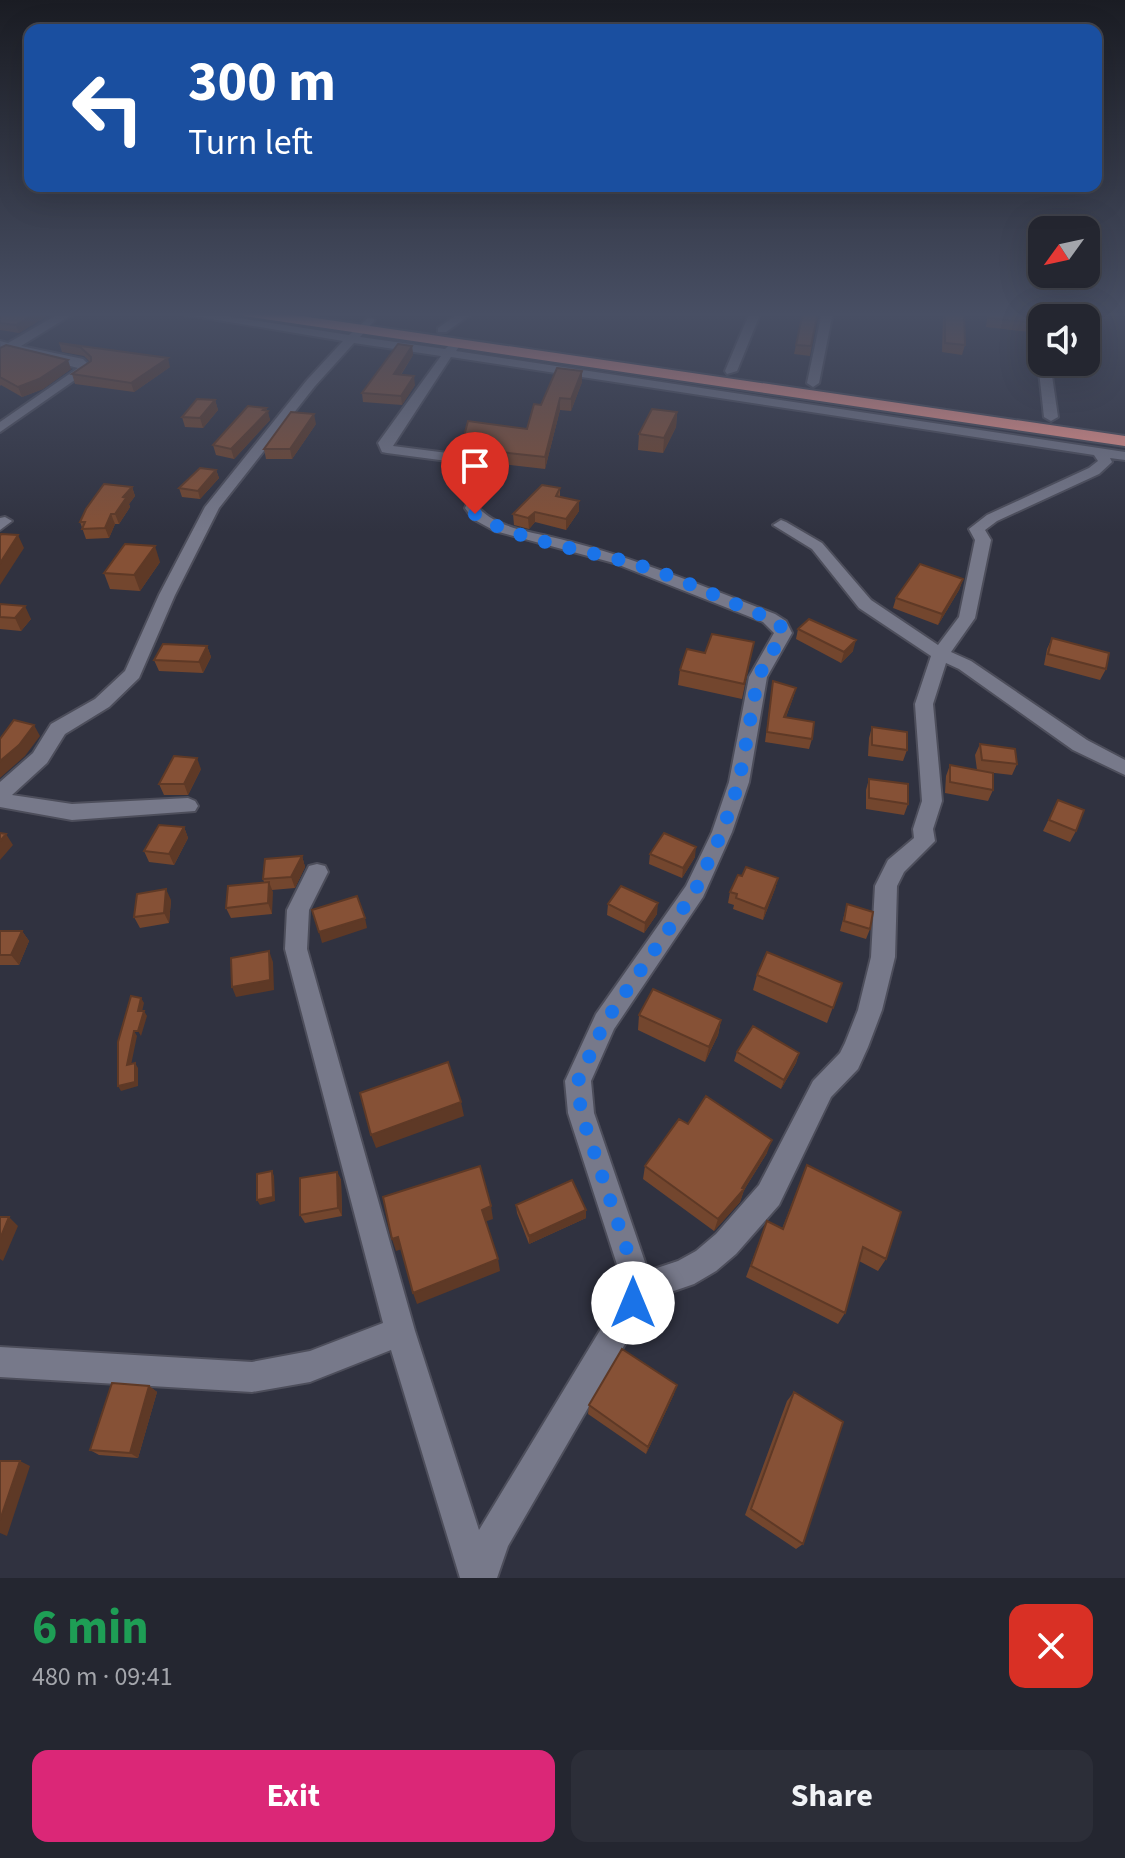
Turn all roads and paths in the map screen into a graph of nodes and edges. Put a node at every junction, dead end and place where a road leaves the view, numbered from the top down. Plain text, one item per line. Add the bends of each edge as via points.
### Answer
1 (61, 386) edge
2 (309, 386) edge
3 (421, 386) edge
4 (704, 386) edge
5 (746, 386) edge
6 (831, 386) edge
7 (1047, 386) edge
8 (1051, 417) junction
9 (0, 428) edge
10 (1125, 428) edge
11 (1125, 441) edge
12 (1100, 453) junction
13 (1125, 456) edge
14 (781, 525) dead end
15 (940, 654) junction
16 (1125, 768) edge
17 (0, 794) edge
18 (0, 800) edge
19 (188, 806) dead end
20 (317, 872) dead end
21 (636, 1289) junction
22 (400, 1331) junction
23 (0, 1362) edge
24 (478, 1578) edge

1 - 9 street
2 - 17 street via 212,507 133,674 102,703 58,729 40,758
3 - 21 street via 385,443 387,449 489,462 492,475 472,508 478,516 515,533 680,579 769,618 783,633 758,677 739,782 722,832 695,891 605,1022 578,1081 581,1113 632,1262
4 - 12 street
5 - 11 highway
6 - 8 highway
7 - 8 street
8 - 10 highway
12 - 13 street
12 - 15 street via 1105,462 1094,471 977,529 983,540 967,618
14 - 15 street via 817,546 865,604
15 - 16 street via 965,665 1080,745
15 - 21 street via 924,704 932,801 923,829 925,841 896,866 886,886 883,957 856,1047 822,1089 769,1195 726,1244 684,1274
18 - 19 street via 72,812
20 - 22 street via 298,910 296,949
21 - 24 street via 493,1538
22 - 23 street via 283,1376
22 - 24 street

